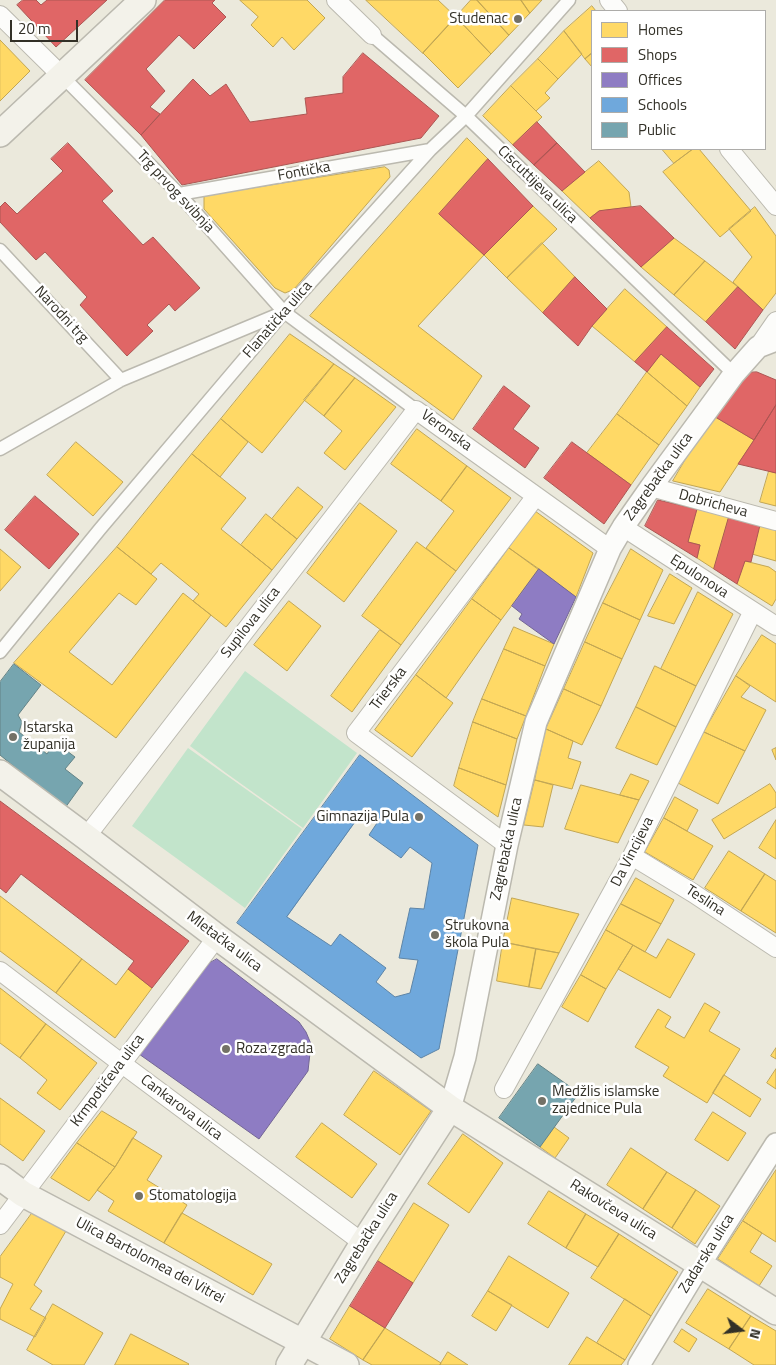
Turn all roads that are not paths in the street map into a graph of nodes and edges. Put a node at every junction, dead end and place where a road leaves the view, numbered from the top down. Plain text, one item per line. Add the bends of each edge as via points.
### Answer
1 (143, 0) edge
2 (336, 0) edge
3 (569, 0) edge
4 (609, 0) edge
5 (617, 10) edge
6 (0, 15) edge
7 (372, 35) joint
8 (62, 76) junction
9 (466, 116) junction
10 (0, 134) edge
11 (430, 150) junction
12 (730, 150) edge
13 (179, 194) junction
14 (776, 206) edge
15 (0, 250) edge
16 (284, 312) junction
17 (776, 320) edge
18 (767, 344) edge
19 (734, 374) junction
20 (121, 380) junction
21 (416, 410) junction
22 (0, 449) edge
23 (651, 487) junction
24 (536, 496) junction
25 (776, 521) edge
26 (623, 527) junction
27 (610, 549) junction
28 (753, 611) junction
29 (776, 626) edge
30 (0, 652) edge
31 (0, 773) edge
32 (86, 837) junction
33 (507, 845) junction
34 (632, 856) junction
35 (217, 937) junction
36 (776, 948) edge
37 (0, 970) edge
38 (122, 1063) junction
39 (504, 1089) dead end
40 (450, 1108) junction
41 (776, 1144) edge
42 (0, 1176) edge
43 (23, 1194) junction
44 (0, 1225) edge
45 (363, 1243) junction
46 (700, 1264) junction
47 (776, 1312) edge
48 (304, 1342) junction
49 (289, 1365) edge
50 (346, 1365) edge
51 (639, 1365) edge

1 - 8 main road
2 - 7 street, Ciscuttijeva ulica
3 - 9 street, Flanatička ulica
4 - 5 street
6 - 8 street
7 - 9 street, Ciscuttijeva ulica
8 - 10 main road
8 - 13 street, Trg prvog svibnja
9 - 11 street, Flanatička ulica
9 - 19 street, Ciscuttijeva ulica
11 - 13 street, Fontička
11 - 16 street, Flanatička ulica
12 - 14 street
13 - 16 street, Trg prvog svibnja
15 - 20 street, Narodni trg
16 - 20 street
16 - 21 street, Veronska
16 - 30 street, Flanatička ulica
17 - 18 street, Zagrebačka ulica
18 - 19 street, Zagrebačka ulica
19 - 23 street, Zagrebačka ulica
20 - 22 street
21 - 24 street, Veronska
21 - 32 street, Supilova ulica
23 - 25 street, Dobricheva
23 - 26 street, Zagrebačka ulica
24 - 27 street, Veronska
24 - 33 street, Trierska via 356,733
26 - 27 street, Zagrebačka ulica
26 - 28 street, Epulonova
27 - 33 street, Zagrebačka ulica via 536,722
28 - 29 street, Epulonova
28 - 34 street, Da Vincijeva
31 - 32 main road, Mletačka ulica
32 - 35 main road, Mletačka ulica
33 - 40 street, Zagrebačka ulica via 466,1057
34 - 36 street, Teslina
34 - 39 street, Da Vincijeva
35 - 38 street, Krmpotićeva ulica
35 - 40 main road, Mletačka ulica
37 - 38 street, Cankarova ulica
38 - 43 street, Krmpotićeva ulica
38 - 45 street, Cankarova ulica
40 - 45 main road, Zagrebačka ulica
40 - 46 main road, Rakovčeva ulica
41 - 46 street, Zadarska ulica
42 - 43 main road, Ulica Bartolomea dei Vitrei
43 - 44 street, Krmpotićeva ulica
43 - 48 main road, Ulica Bartolomea dei Vitrei
45 - 48 main road, Zagrebačka ulica
46 - 47 main road, Rakovčeva ulica
46 - 51 street, Zadarska ulica
48 - 49 main road, Zagrebačka ulica
48 - 50 main road, Ulica Bartolomea dei Vitrei

